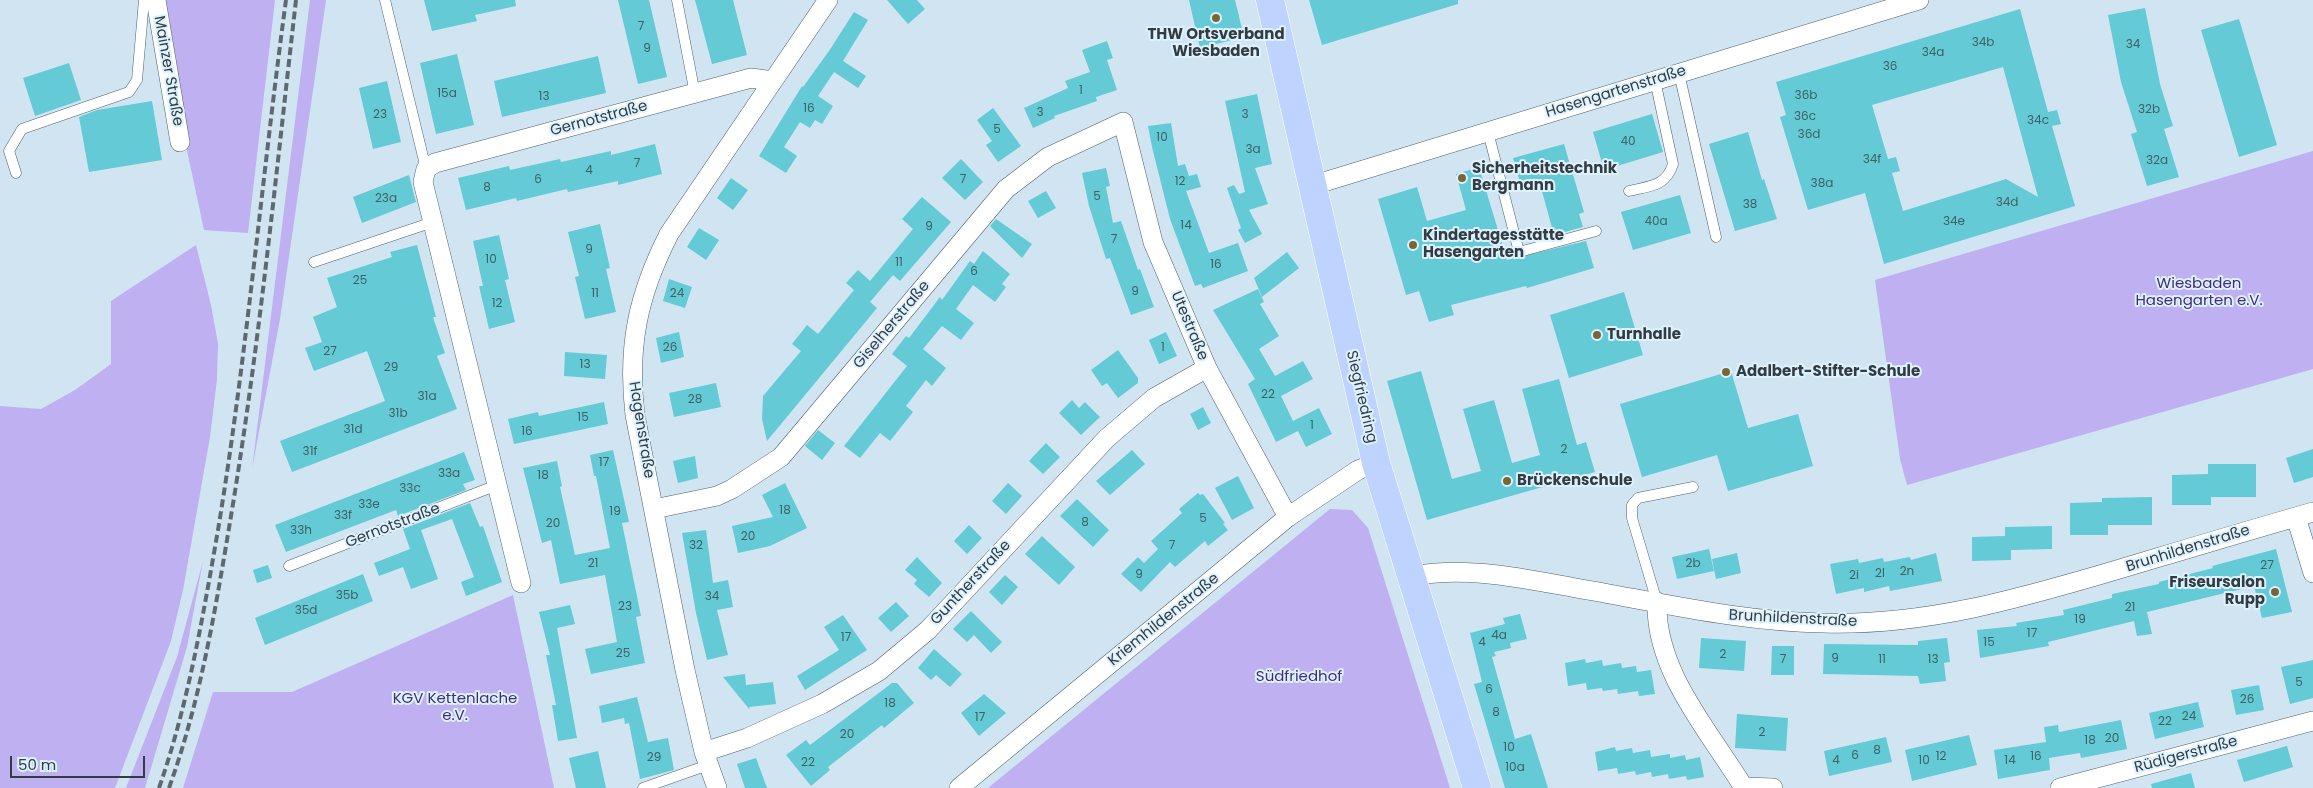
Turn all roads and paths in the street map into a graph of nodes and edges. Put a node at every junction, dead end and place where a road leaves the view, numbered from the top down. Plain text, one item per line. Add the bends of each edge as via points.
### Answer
1 (144, 0) edge
2 (156, 0) edge
3 (385, 0) edge
4 (676, 0) edge
5 (828, 0) edge
6 (1270, 0) edge
7 (1919, 0) edge
8 (1679, 73) junction
9 (1655, 80) junction
10 (772, 81) junction
11 (695, 94) junction
12 (1123, 122) joint
13 (1488, 132) junction
14 (180, 142) dead end
15 (426, 169) junction
16 (16, 174) dead end
17 (1314, 184) junction
18 (1629, 191) dead end
19 (433, 222) junction
20 (1596, 231) dead end
21 (1716, 237) dead end
22 (314, 262) dead end
23 (1207, 368) junction
24 (1376, 463) junction
25 (497, 485) junction
26 (1693, 487) dead end
27 (654, 509) junction
28 (2304, 514) edge
29 (1288, 517) junction
30 (289, 566) dead end
31 (2313, 573) edge
32 (1412, 576) junction
33 (521, 583) dead end
34 (1658, 602) junction
35 (2313, 721) edge
36 (706, 759) junction
37 (1744, 787) edge
38 (643, 788) edge
39 (717, 788) edge
40 (959, 788) edge
41 (1477, 788) edge
42 (1773, 788) edge
43 (2060, 788) edge

1 - 16 lane via 137,80 130,92 22,129 9,151
2 - 14 street, Mainzer Straße
3 - 15 lane
4 - 11 lane
5 - 10 street, Hagenstraße
6 - 17 main road, Siegfriedring
7 - 8 street, Hasengartenstraße
8 - 9 street, Hasengartenstraße
8 - 21 lane
9 - 13 street, Hasengartenstraße
9 - 18 lane via 1672,164 1670,175 1662,182
10 - 11 street, Gernotstraße via 751,78
10 - 27 street, Hagenstraße via 670,234 644,291 636,321 632,384
11 - 15 street, Gernotstraße via 435,163
12 - 23 street, Utestraße via 1153,242
12 - 27 street, Giselherstraße via 1048,157 1006,189 781,457 732,490
13 - 17 street, Hasengartenstraße
13 - 20 lane via 1519,252
15 - 19 street via 423,182
17 - 24 main road, Siegfriedring
19 - 22 lane
19 - 25 street
23 - 29 street, Utestraße
23 - 36 street, Guntherstraße via 1154,398 1107,438 928,630 879,671 822,704
24 - 29 street, Kriemhildenstraße via 1358,470
24 - 32 main road, Siegfriedring
25 - 30 lane, Gernotstraße
25 - 33 street
26 - 34 lane via 1638,498 1632,505 1632,518
27 - 36 street, Hagenstraße
28 - 31 street
28 - 34 street, Brunhildenstraße via 2036,594 1933,617 1823,624 1712,613
29 - 40 street, Kriemhildenstraße
32 - 34 street, Brunhildenstraße via 1438,572 1496,573
32 - 41 main road, Siegfriedring
34 - 37 street via 1658,632 1669,663 1690,704
35 - 43 street, Rüdigerstraße
36 - 38 lane
36 - 39 street, Hagenstraße
37 - 42 street

